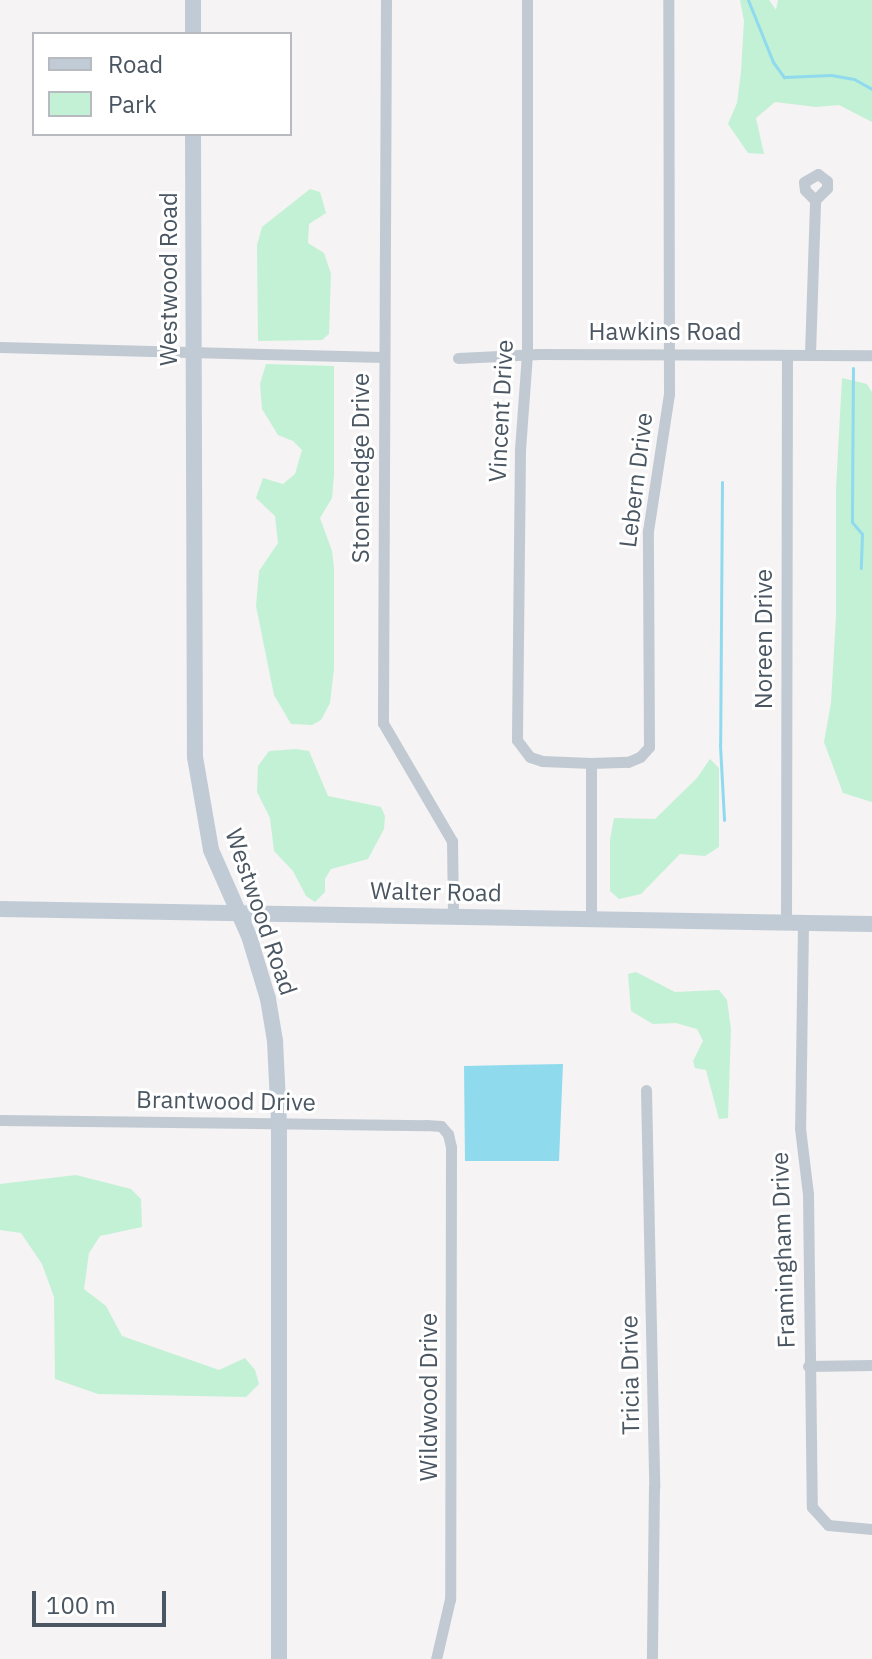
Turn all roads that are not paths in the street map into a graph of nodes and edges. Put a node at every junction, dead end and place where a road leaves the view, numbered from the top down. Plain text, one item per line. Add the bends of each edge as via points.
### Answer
1 (193, 0) edge
2 (386, 0) edge
3 (527, 0) edge
4 (668, 0) edge
5 (193, 32) edge
6 (193, 136) edge
7 (815, 200) dead end
8 (0, 347) edge
9 (192, 353) junction
10 (669, 353) junction
11 (527, 354) junction
12 (810, 354) junction
13 (787, 355) junction
14 (872, 355) edge
15 (383, 357) junction
16 (458, 358) dead end
17 (591, 763) junction
18 (0, 909) edge
19 (236, 911) junction
20 (453, 917) junction
21 (591, 917) junction
22 (786, 923) junction
23 (803, 923) junction
24 (872, 924) edge
25 (646, 1090) dead end
26 (0, 1120) edge
27 (279, 1124) junction
28 (448, 1134) joint
29 (872, 1365) edge
30 (808, 1366) junction
31 (872, 1529) edge
32 (279, 1659) edge
33 (436, 1659) edge
34 (652, 1659) edge

1 - 5 street
2 - 15 street, Stonehedge Drive
3 - 11 street, Vincent Drive
4 - 10 street, Lebern Drive
6 - 9 street, Westwood Road
7 - 12 street
8 - 9 street
9 - 15 street
9 - 19 street, Westwood Road via 195,757 211,850
10 - 11 street, Hawkins Road
10 - 13 street, Hawkins Road
10 - 17 street, Lebern Drive via 669,394 648,531 649,747 628,762
11 - 16 street, Hawkins Road
11 - 17 street, Vincent Drive via 520,450 517,740 530,757 542,761
12 - 13 street, Hawkins Road
12 - 14 street, Hawkins Road
13 - 22 street, Noreen Drive
15 - 20 street, Stonehedge Drive via 383,723 452,841
17 - 21 street
18 - 19 street, Walter Road
19 - 20 street, Walter Road
19 - 27 street, Westwood Road via 268,999
20 - 21 street, Walter Road
21 - 22 street, Walter Road
22 - 23 street, Walter Road
23 - 24 street, Walter Road
23 - 30 street, Framingham Drive via 800,1128 808,1194
25 - 34 street, Tricia Drive
26 - 27 street, Brantwood Drive
27 - 28 street, Brantwood Drive via 426,1125 441,1126
27 - 32 street, Westwood Road
28 - 33 street, Wildwood Drive via 450,1599
29 - 30 street
30 - 31 street, Framingham Drive via 812,1507 828,1525

